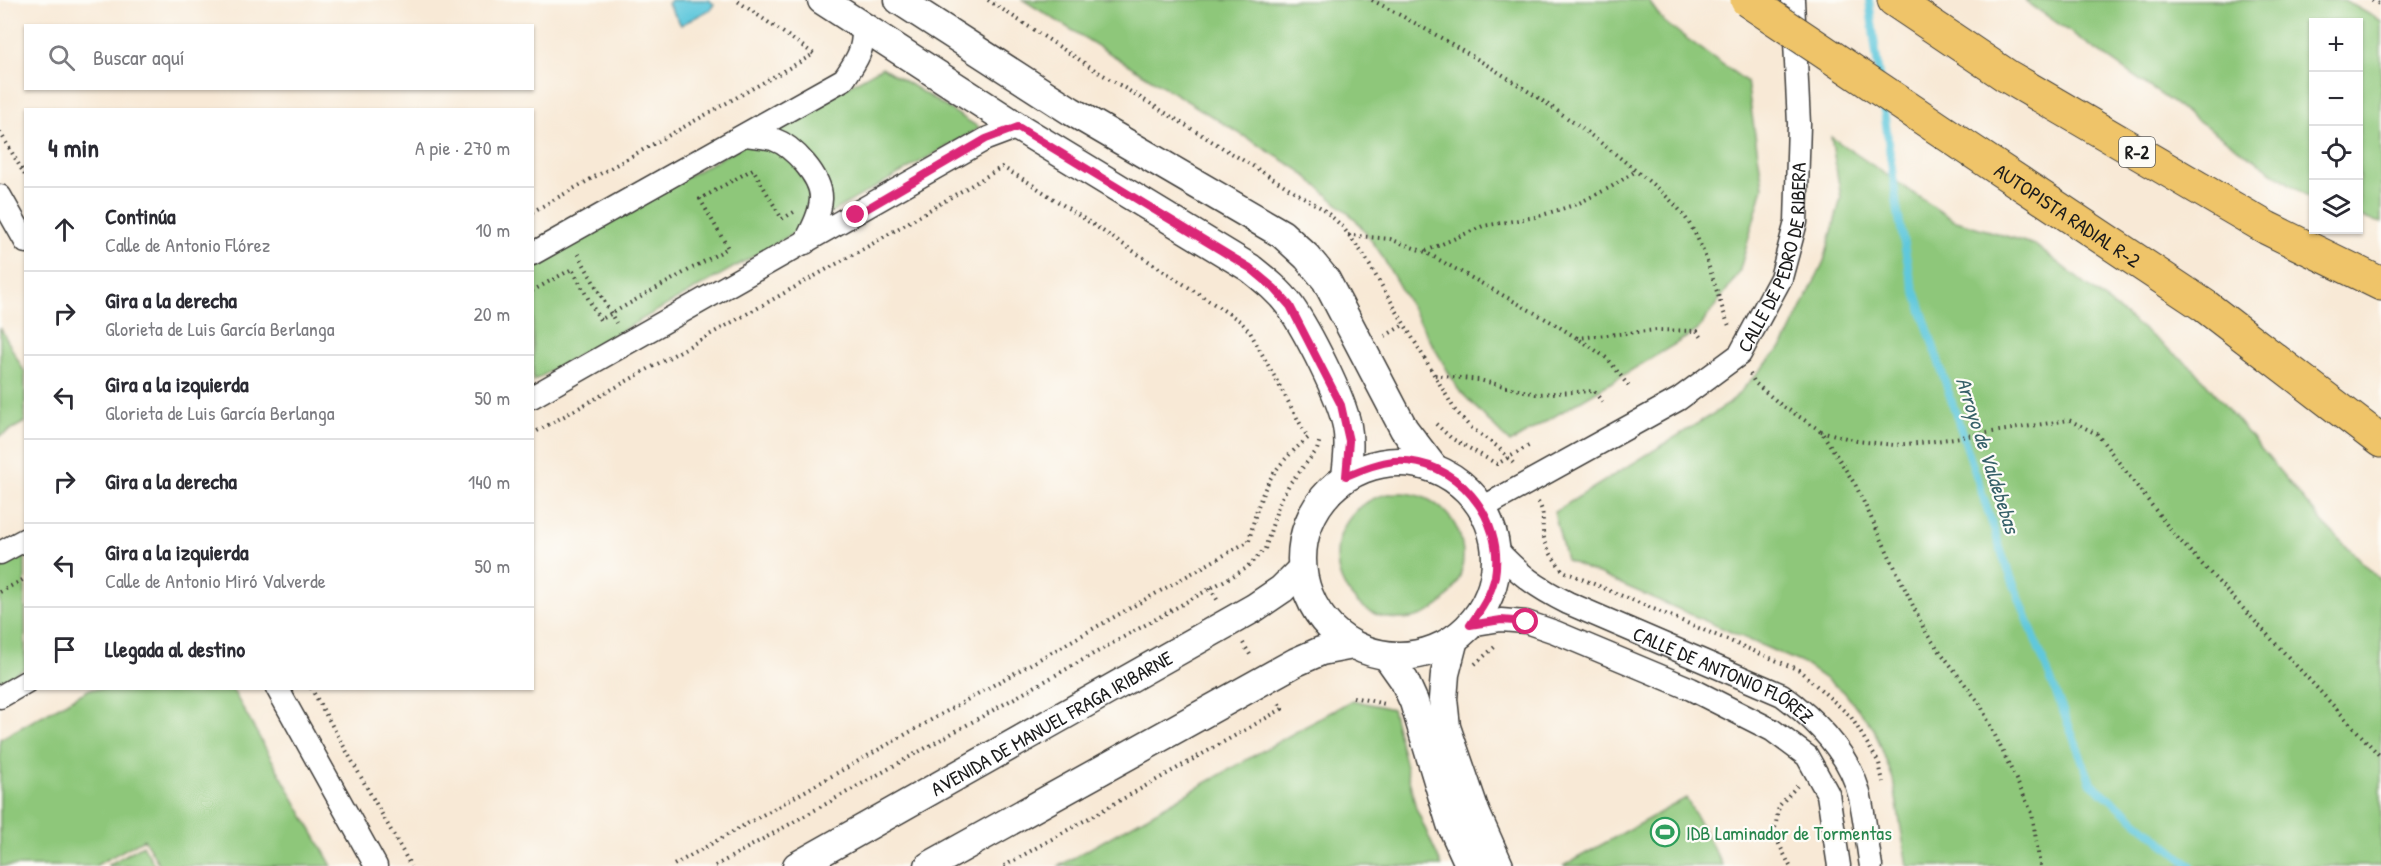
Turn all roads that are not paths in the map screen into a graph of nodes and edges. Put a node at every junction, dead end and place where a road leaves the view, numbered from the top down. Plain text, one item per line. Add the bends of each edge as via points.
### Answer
1 (822, 0) edge
2 (899, 0) edge
3 (1747, 0) edge
4 (1793, 0) edge
5 (1894, 0) edge
6 (864, 27) junction
7 (1018, 127) junction
8 (745, 135) junction
9 (0, 196) edge
10 (24, 238) edge
11 (805, 243) junction
12 (534, 253) edge
13 (2381, 284) edge
14 (534, 396) edge
15 (2381, 441) edge
16 (1433, 467) junction
17 (1346, 476) junction
18 (1482, 508) junction
19 (24, 540) edge
20 (1496, 549) junction
21 (0, 553) edge
22 (1301, 570) junction
23 (1462, 632) junction
24 (1353, 645) junction
25 (1387, 656) junction
26 (24, 683) edge
27 (278, 690) edge
28 (0, 697) edge
29 (376, 866) edge
30 (797, 866) edge
31 (929, 866) edge
32 (1470, 866) edge
33 (1499, 866) edge
34 (1839, 866) edge
35 (1871, 866) edge

1 - 6 street
2 - 16 street via 1071,111 1281,234 1326,280 1404,429
3 - 15 highway, AUTOPISTA RADIAL R-2, bridge via 2205,306
4 - 18 street, CALLE DE PEDRO DE RIBERA via 1799,124 1796,222 1781,278 1740,354 1679,399
5 - 13 highway, R-2 via 2007,76 2268,228
6 - 7 street
6 - 8 street via 864,43 844,78
7 - 11 street via 986,139
7 - 17 street via 1250,268 1274,288 1304,330 1341,405 1349,441
8 - 11 street via 775,140 801,157 815,177 822,197 818,217
8 - 12 street
9 - 10 street
11 - 14 street
16 - 17 street via 1395,461 1371,465
16 - 18 street via 1452,476
17 - 22 street via 1310,516 1302,542
18 - 20 street
19 - 21 street
20 - 23 street via 1495,577 1486,603
20 - 35 street, CALLE DE ANTONIO FLÓREZ via 1538,588 1782,695 1803,711 1844,758 1860,795
22 - 24 street via 1310,600 1328,626
22 - 30 street, AVENIDA DE MANUEL FRAGA IRIBARNE via 1282,589 1230,622
23 - 25 street via 1428,652
23 - 33 street via 1444,682 1446,727
23 - 34 street, CALLE DE ANTONIO FLÓREZ via 1501,620 1526,622 1691,689 1772,730 1807,756 1828,794
24 - 25 street
24 - 31 street via 1321,651 1264,679
25 - 32 street via 1414,702 1451,824
26 - 28 street
27 - 29 street

